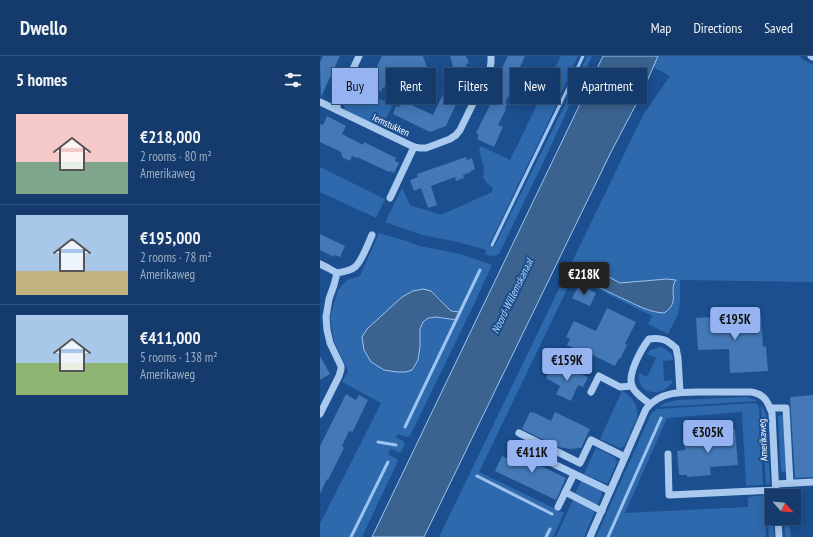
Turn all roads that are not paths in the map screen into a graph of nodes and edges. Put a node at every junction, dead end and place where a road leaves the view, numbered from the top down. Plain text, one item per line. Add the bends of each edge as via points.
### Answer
1 (359, 56) edge
2 (491, 56) edge
3 (320, 102) edge
4 (337, 110) junction
5 (414, 147) junction
6 (390, 198) dead end
7 (372, 235) dead end
8 (320, 264) edge
9 (337, 274) junction
10 (632, 386) junction
11 (591, 392) dead end
12 (680, 392) junction
13 (650, 404) junction
14 (770, 408) junction
15 (320, 414) edge
16 (519, 433) dead end
17 (668, 454) dead end
18 (535, 455) dead end
19 (625, 457) junction
20 (574, 474) junction
21 (813, 482) edge
22 (790, 483) junction
23 (776, 489) edge
24 (778, 489) edge
25 (610, 491) junction
26 (765, 491) edge
27 (565, 492) junction
28 (558, 507) dead end
29 (602, 511) junction
30 (778, 525) edge
31 (590, 537) edge
32 (779, 537) edge

1 - 4 street via 339,99
2 - 5 street, Iemstukken via 490,69 456,135 426,148
3 - 4 street, Iemstukken
4 - 5 street, Iemstukken
5 - 6 street, Iemstukken
7 - 9 street via 355,267
8 - 9 street
9 - 15 street via 326,317 330,343 341,369
10 - 11 street via 620,387 599,376
10 - 12 street via 630,380 642,349 649,339 658,338 670,342 676,348
10 - 13 street via 635,392
12 - 13 street, Amerikaweg
12 - 14 street, Amerikaweg via 759,393
13 - 19 street
14 - 22 street via 786,408
14 - 23 street, Amerikaweg
16 - 19 street via 580,463 591,440
17 - 26 street via 669,495
18 - 20 street
19 - 25 street
20 - 25 street
20 - 27 street
21 - 22 street
22 - 24 street
25 - 29 street
27 - 28 street
27 - 29 street
29 - 31 street
30 - 32 street

